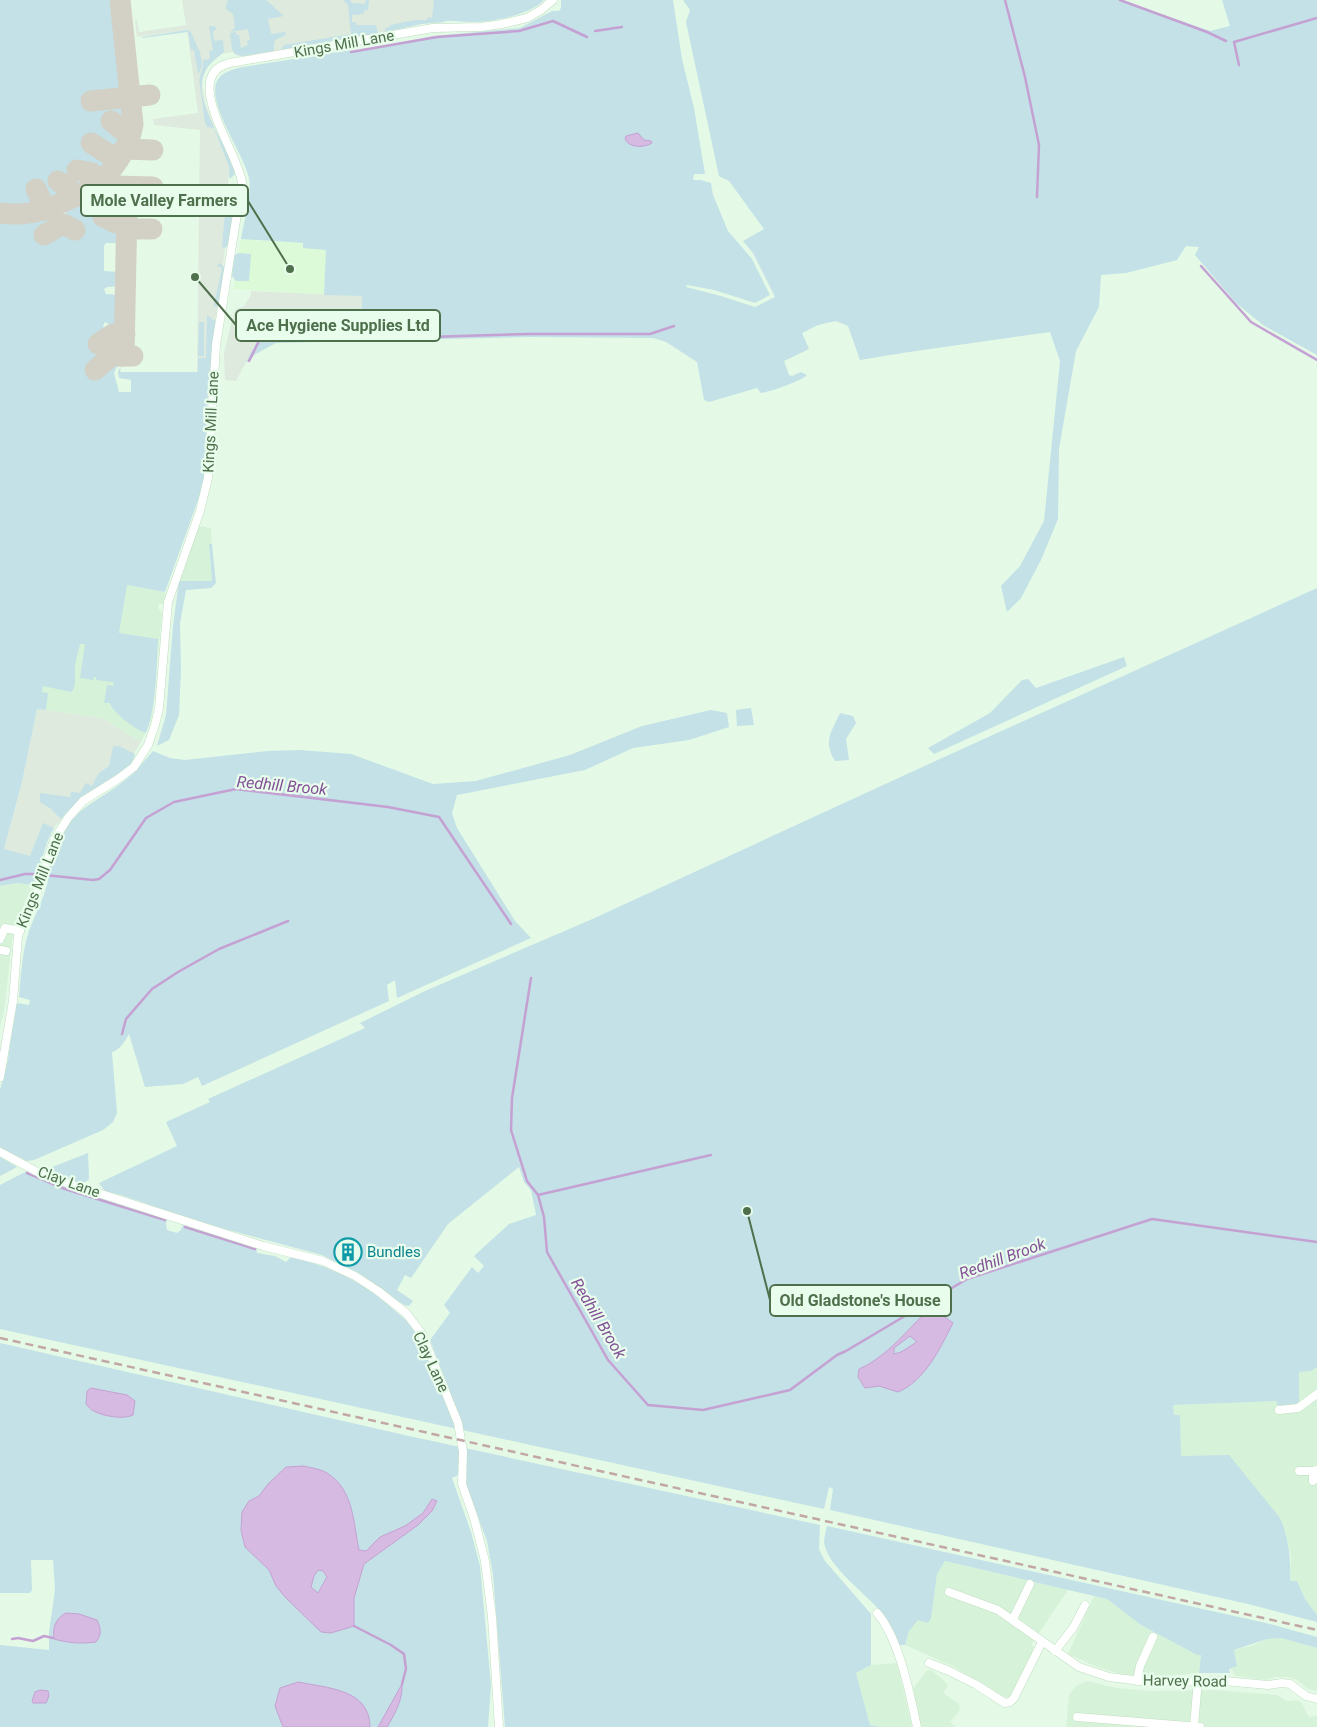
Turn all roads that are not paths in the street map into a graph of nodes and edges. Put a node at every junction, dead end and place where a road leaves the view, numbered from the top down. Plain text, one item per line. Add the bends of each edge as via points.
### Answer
1 (553, 0) edge
2 (20, 930) junction
3 (0, 939) edge
4 (0, 1076) edge
5 (0, 1152) edge
6 (1317, 1394) edge
7 (1278, 1410) dead end
8 (1315, 1470) edge
9 (1299, 1471) dead end
10 (1313, 1481) dead end
11 (1030, 1584) dead end
12 (950, 1592) dead end
13 (1085, 1605) dead end
14 (877, 1614) dead end
15 (1013, 1619) junction
16 (1153, 1637) dead end
17 (1042, 1642) junction
18 (1055, 1650) junction
19 (929, 1664) dead end
20 (1198, 1680) junction
21 (1137, 1681) junction
22 (1317, 1699) edge
23 (1077, 1717) dead end
24 (1194, 1726) edge
25 (499, 1727) edge
26 (917, 1727) edge
27 (1200, 1727) edge

1 - 2 street, Kings Mill Lane via 527,18 502,24 434,28 230,63 218,67 212,75 208,86 212,105 242,183 216,345 206,486 169,597 159,708 148,745 131,770 86,799 54,840
2 - 3 street via 5,928
2 - 4 street, Kings Mill Lane via 13,1001
5 - 25 street, Clay Lane via 44,1176 263,1246 323,1261 378,1290 406,1313 422,1334 458,1423 463,1452 462,1484 474,1518 488,1580
6 - 7 street via 1298,1408
8 - 9 street
8 - 10 street
11 - 15 street
12 - 15 street, Harvey Road
13 - 18 street via 1074,1628
14 - 26 street via 891,1633
15 - 17 street, Harvey Road
16 - 21 street
17 - 18 street, Harvey Road
17 - 19 street via 1014,1698 1005,1703 975,1684
18 - 21 street, Harvey Road via 1079,1667
20 - 21 street, Harvey Road
20 - 22 street, Harvey Road via 1290,1684 1306,1696
20 - 24 street
23 - 24 street
24 - 27 street

